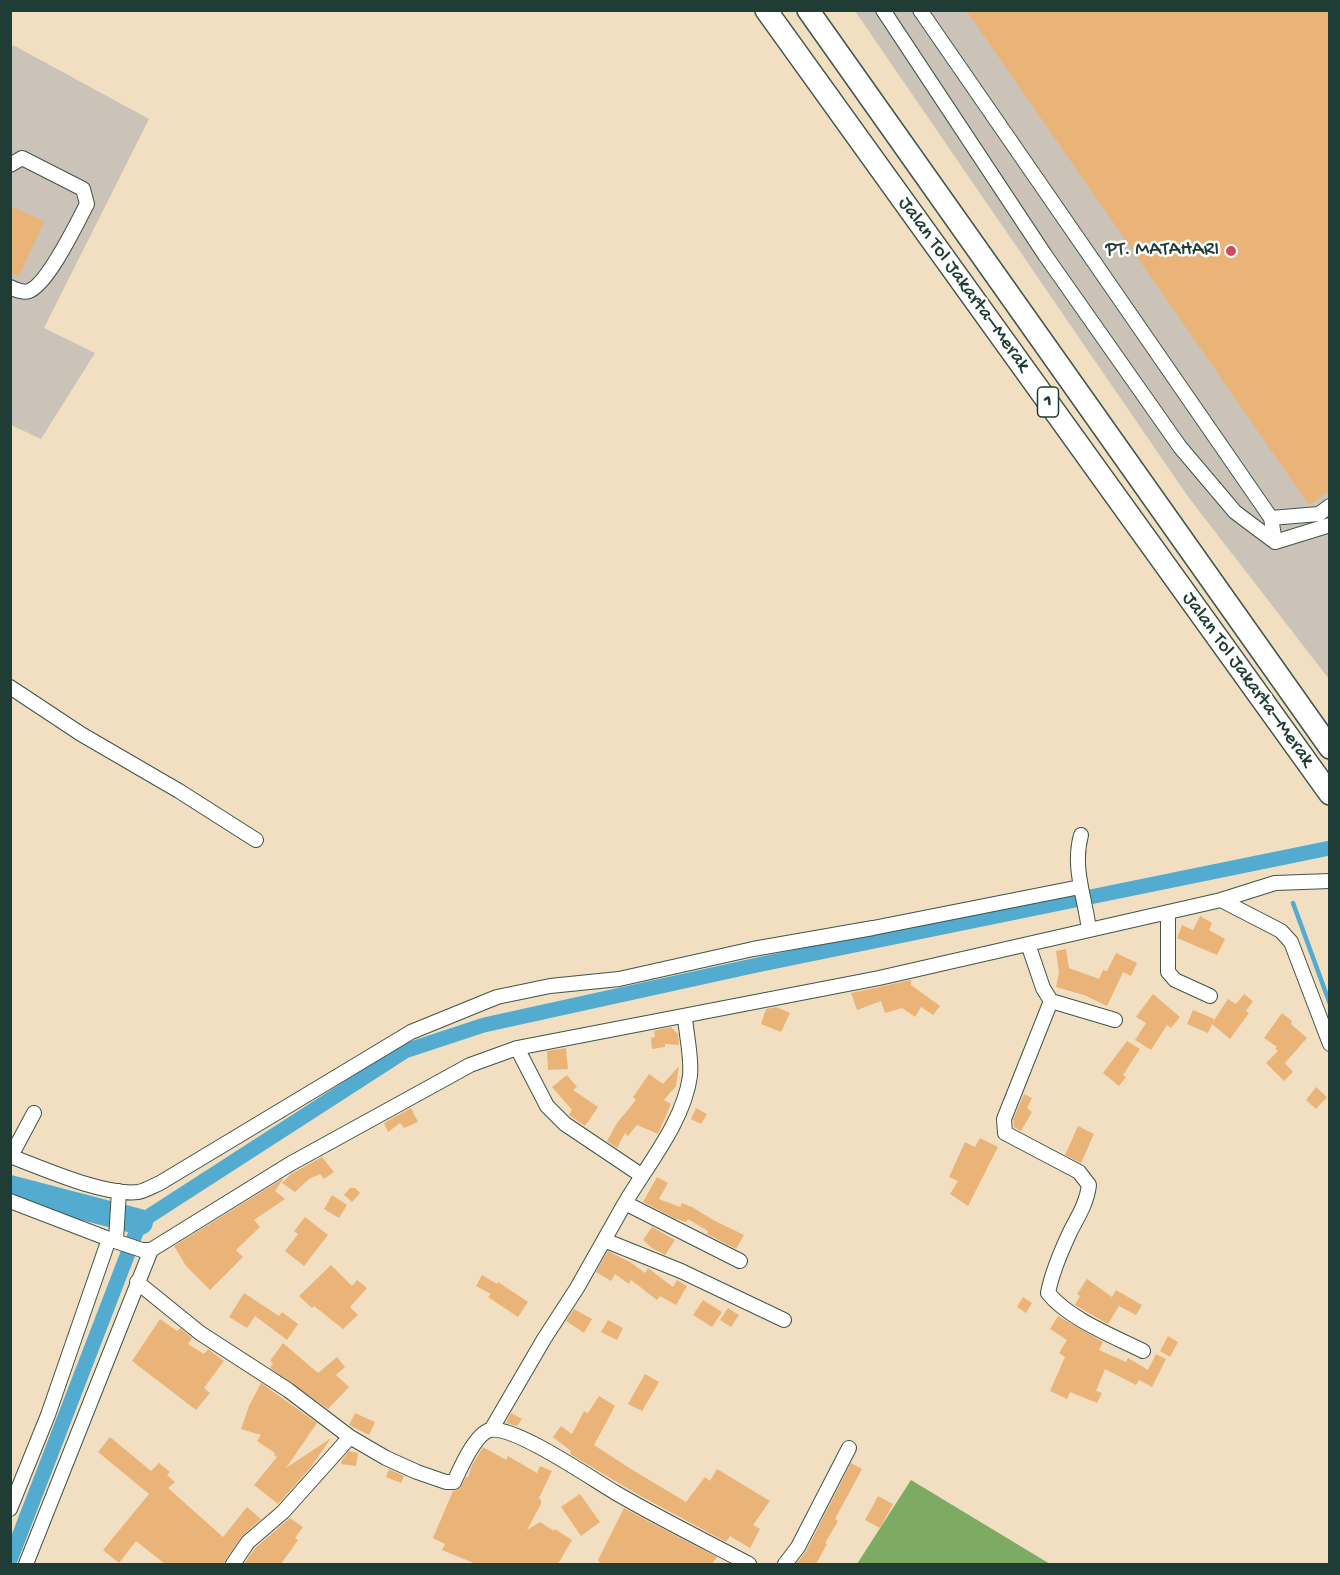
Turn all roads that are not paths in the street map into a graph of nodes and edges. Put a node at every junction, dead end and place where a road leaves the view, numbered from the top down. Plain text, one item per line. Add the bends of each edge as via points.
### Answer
1 (766, 10) edge
2 (808, 10) edge
3 (883, 10) edge
4 (920, 10) edge
5 (10, 165) edge
6 (10, 287) edge
7 (1329, 506) edge
8 (1272, 518) junction
9 (1329, 525) edge
10 (1275, 542) junction
11 (10, 687) edge
12 (1329, 748) edge
13 (1329, 794) edge
14 (1082, 835) dead end
15 (256, 840) dead end
16 (1329, 881) edge
17 (1081, 891) junction
18 (1221, 900) junction
19 (1168, 912) junction
20 (1089, 925) junction
21 (1028, 944) junction
22 (1210, 996) dead end
23 (1052, 1001) junction
24 (685, 1016) junction
25 (1115, 1020) dead end
26 (1329, 1044) edge
27 (517, 1048) junction
28 (34, 1113) dead end
29 (11, 1156) edge
30 (641, 1175) junction
31 (118, 1196) junction
32 (10, 1201) edge
33 (625, 1203) junction
34 (116, 1239) junction
35 (603, 1240) junction
36 (146, 1250) junction
37 (740, 1261) dead end
38 (137, 1282) junction
39 (784, 1320) dead end
40 (1143, 1352) dead end
41 (491, 1430) junction
42 (350, 1437) junction
43 (849, 1448) dead end
44 (10, 1509) edge
45 (26, 1564) edge
46 (233, 1564) edge
47 (749, 1564) edge
48 (785, 1564) edge

1 - 13 highway, Jalan Tol Jakarta–Merak / 1
2 - 12 highway, Jalan Tol Jakarta–Merak / 1
3 - 10 street via 1045,255 1180,447 1235,512
4 - 8 street
5 - 6 street via 22,158 33,162 83,189 87,204 60,256 39,285 28,291
7 - 8 street via 1319,514
8 - 10 street
9 - 10 street
11 - 15 street
14 - 17 street via 1077,850
16 - 18 street via 1282,882
17 - 20 street
17 - 31 street via 753,949 619,979 550,986 497,997 411,1032 160,1183
18 - 19 street
18 - 26 street via 1281,931 1290,942
19 - 20 street
19 - 22 street via 1168,972 1175,980
20 - 21 street
21 - 23 street via 1043,988
21 - 24 street
23 - 25 street
23 - 40 street via 1004,1119 1005,1133 1079,1172 1089,1185 1088,1197 1048,1293 1070,1313
24 - 27 street
24 - 30 street via 690,1074 685,1097 677,1119
27 - 30 street via 547,1106 565,1124
27 - 36 street via 470,1065 290,1164
28 - 29 street
29 - 31 street
30 - 33 street
31 - 34 street
32 - 34 street
33 - 35 street
33 - 37 street
34 - 36 street
34 - 44 street
35 - 39 street via 681,1271
35 - 41 street
36 - 38 street
38 - 42 street via 200,1334 288,1390
38 - 45 street
41 - 42 street via 474,1444 454,1482 417,1472
41 - 47 street via 507,1432 543,1449
42 - 46 street via 283,1512 248,1542
43 - 48 street via 798,1547

